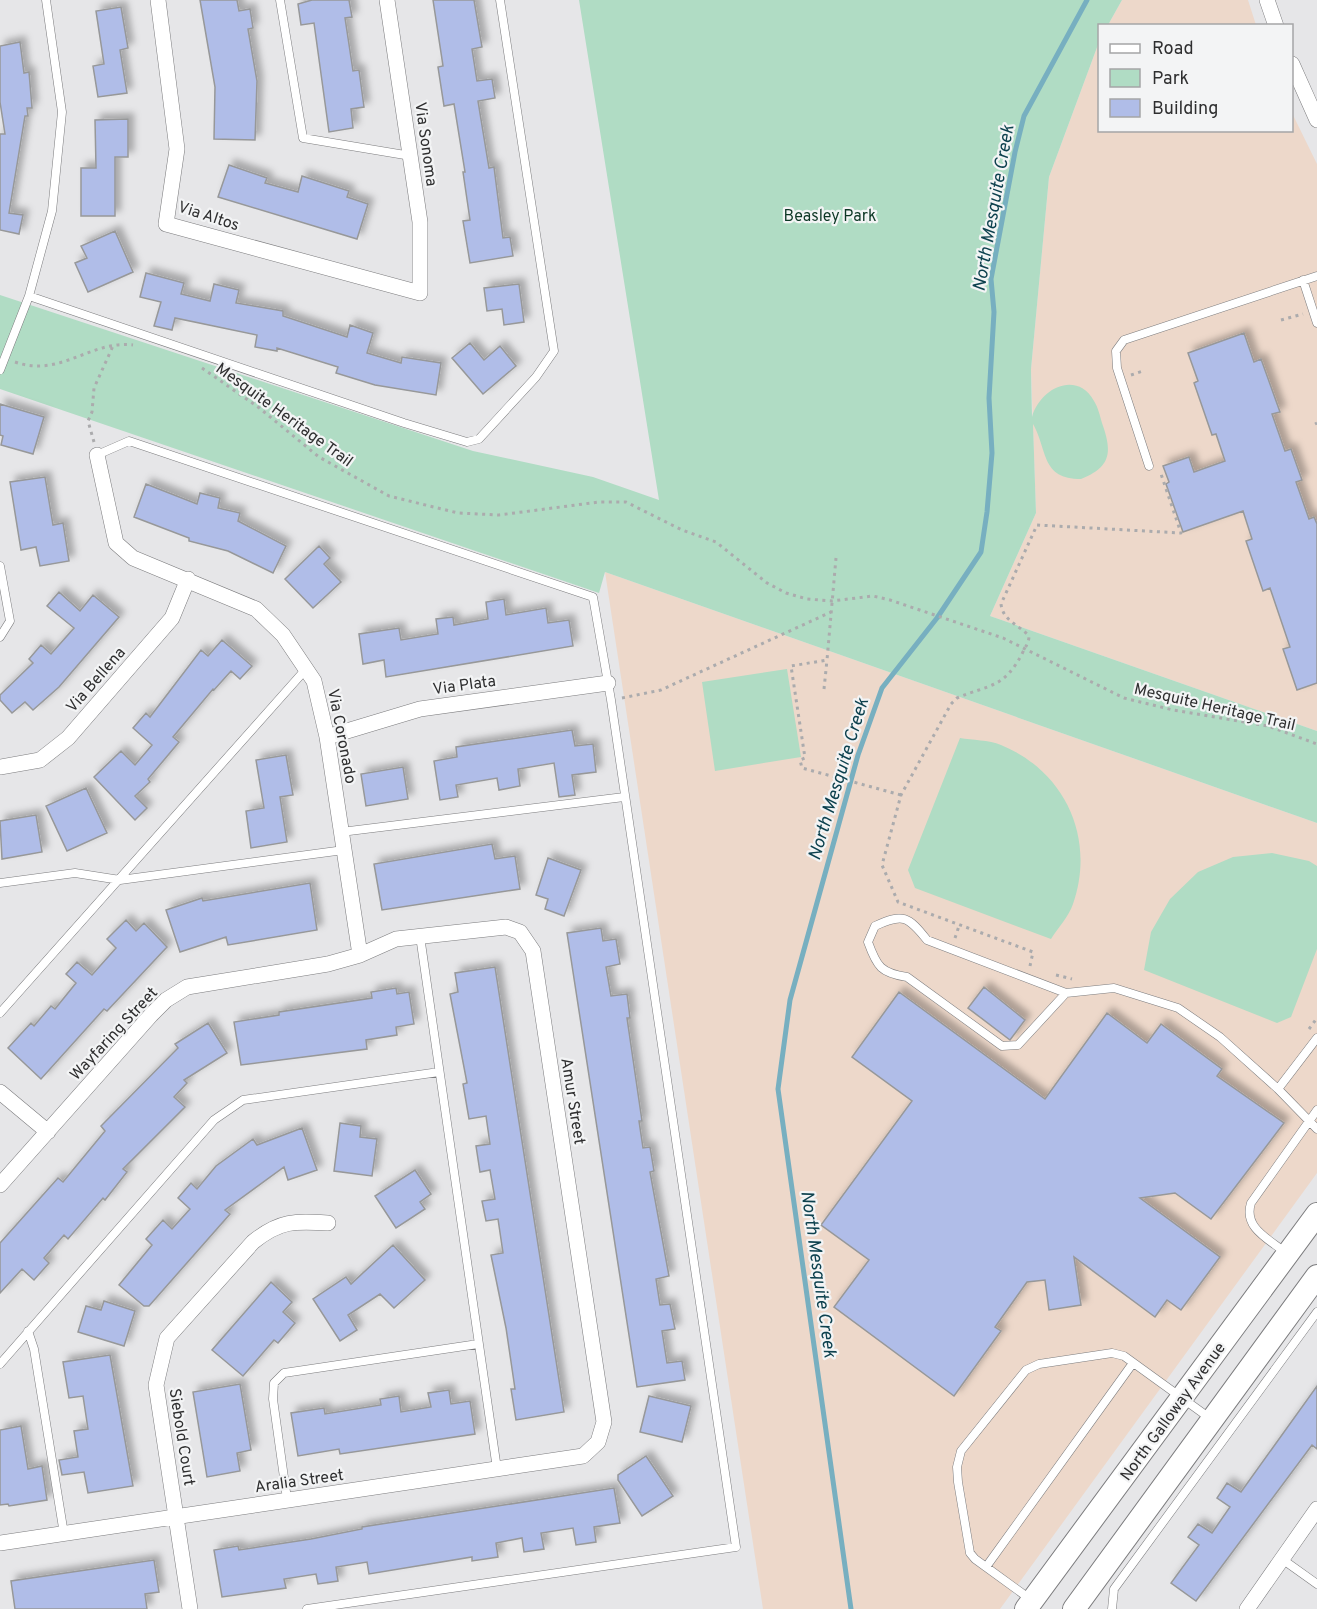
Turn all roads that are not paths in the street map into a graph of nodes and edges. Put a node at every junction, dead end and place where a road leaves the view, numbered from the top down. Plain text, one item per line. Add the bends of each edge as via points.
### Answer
1 (46, 0) edge
2 (158, 0) edge
3 (280, 0) edge
4 (387, 0) edge
5 (500, 0) edge
6 (1267, 0) edge
7 (1275, 24) edge
8 (1293, 66) edge
9 (1317, 120) edge
10 (411, 156) junction
11 (1317, 276) edge
12 (1302, 280) junction
13 (420, 293) joint
14 (29, 296) junction
15 (1317, 323) edge
16 (0, 370) edge
17 (97, 455) joint
18 (1154, 466) road end
19 (0, 566) edge
20 (188, 579) junction
21 (0, 638) edge
22 (306, 669) junction
23 (608, 682) junction
24 (327, 737) junction
25 (0, 767) edge
26 (624, 797) junction
27 (341, 832) junction
28 (344, 850) junction
29 (120, 880) junction
30 (0, 883) edge
31 (420, 936) junction
32 (360, 955) junction
33 (1066, 993) junction
34 (0, 1013) edge
35 (1317, 1038) edge
36 (439, 1072) junction
37 (1278, 1089) junction
38 (0, 1092) edge
39 (1317, 1110) edge
40 (1308, 1122) junction
41 (1317, 1129) edge
42 (48, 1132) junction
43 (0, 1185) edge
44 (1317, 1214) edge
45 (328, 1223) dead end
46 (1287, 1254) junction
47 (1317, 1276) edge
48 (1317, 1312) edge
49 (28, 1331) junction
50 (478, 1344) junction
51 (1133, 1363) junction
52 (0, 1364) edge
53 (1182, 1398) junction
54 (1212, 1420) junction
55 (598, 1442) joint
56 (497, 1470) junction
57 (287, 1499) junction
58 (1317, 1509) edge
59 (177, 1516) junction
60 (64, 1534) junction
61 (0, 1543) edge
62 (1282, 1559) junction
63 (986, 1567) junction
64 (1317, 1584) edge
65 (1035, 1606) edge
66 (190, 1609) edge
67 (307, 1609) edge
68 (1074, 1609) edge
69 (1112, 1609) edge
70 (1247, 1609) edge

1 - 14 lane via 62,111 52,212
2 - 13 street, Via Altos via 177,149 166,224
3 - 10 lane via 303,138
4 - 10 street, Via Sonoma
5 - 14 lane via 554,351 479,439 467,442 404,423
6 - 7 street
8 - 9 street
10 - 13 street, Via Sonoma via 420,222
11 - 12 lane
12 - 15 lane
12 - 18 lane via 1124,340 1116,351 1117,368
14 - 16 lane
17 - 20 street, Via Coronado via 116,543 134,558
17 - 23 lane via 129,441 593,597
19 - 21 lane via 10,621
20 - 22 street, Via Coronado via 256,609 283,635
20 - 25 street, Via Bellena via 172,618 68,738 40,760
22 - 24 street, Via Coronado via 314,681
22 - 29 lane
23 - 24 street, Via Plata via 420,709
23 - 26 lane
24 - 27 street, Via Coronado
26 - 27 lane
26 - 67 lane via 736,1547
27 - 28 street, Via Coronado
28 - 29 lane
28 - 32 street, Via Coronado
29 - 30 lane via 75,873
29 - 34 lane
31 - 32 street, Amur Street via 396,939
31 - 36 lane
31 - 55 street, Amur Street via 506,927 520,932 533,951 604,1422
32 - 42 street, Wayfaring Street via 328,964 187,987 150,1015
33 - 33 lane via 927,940 911,920 894,917 875,926 868,942 876,963 889,974 908,977 1002,1046 1018,1045
33 - 37 lane via 1114,988 1178,1008 1220,1037
35 - 37 lane
36 - 49 lane via 243,1100 214,1120
36 - 50 lane
37 - 40 lane
38 - 42 street
39 - 40 lane
40 - 41 lane
40 - 46 lane via 1247,1214 1251,1225
42 - 43 street, Wayfaring Street
44 - 46 main road, North Galloway Avenue
45 - 59 street, Siebold Court via 293,1221 270,1228 167,1338 156,1385
46 - 53 main road, North Galloway Avenue
47 - 54 main road
48 - 69 lane via 1114,1589
49 - 52 lane
49 - 60 lane
50 - 56 lane
50 - 57 lane via 284,1373 274,1383 273,1399
51 - 53 lane
51 - 63 lane
51 - 63 lane via 1112,1353 1039,1364 1026,1370 961,1451 958,1482 970,1553
53 - 54 lane
53 - 65 main road, North Galloway Avenue
54 - 68 main road
55 - 56 street, Aralia Street via 583,1455
56 - 57 street, Aralia Street
57 - 59 street, Aralia Street
58 - 62 street
59 - 60 street, Aralia Street
59 - 66 street, Siebold Court
60 - 61 street, Aralia Street
62 - 64 lane
62 - 70 street
63 - 65 lane

